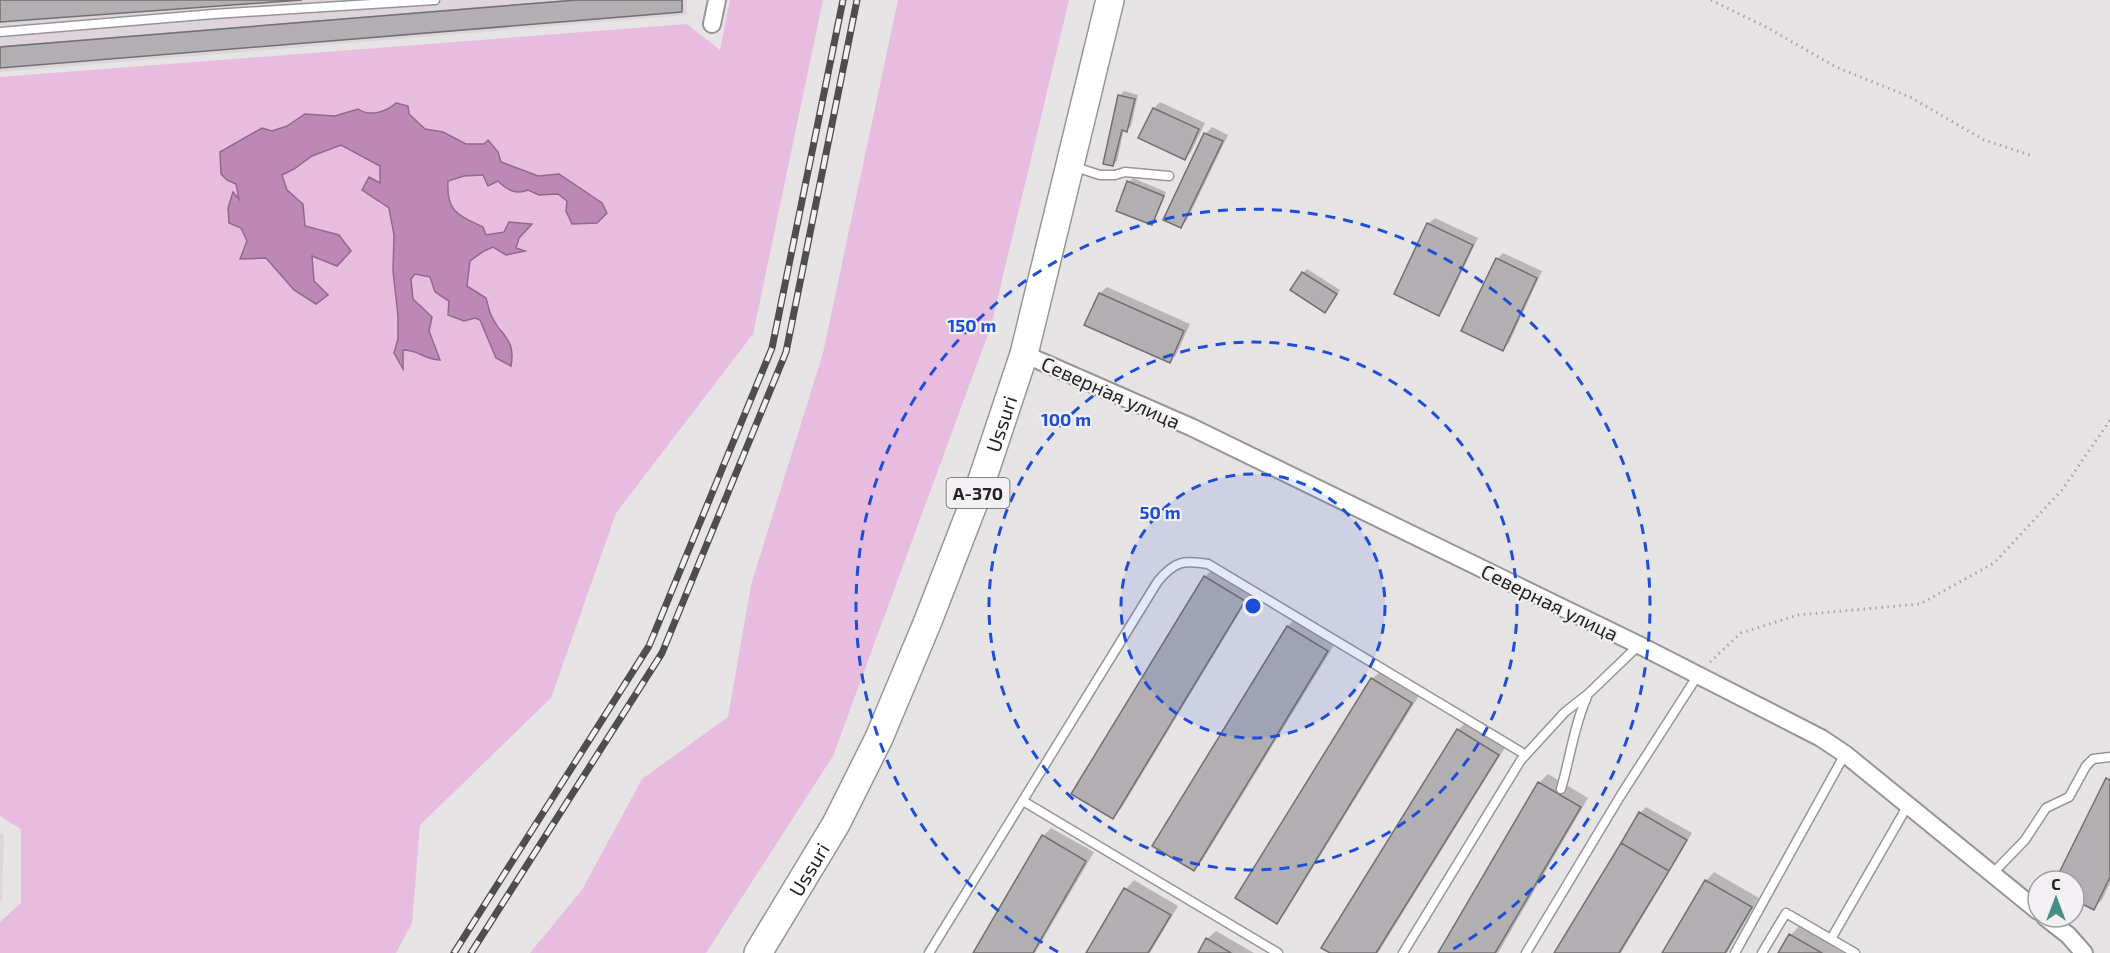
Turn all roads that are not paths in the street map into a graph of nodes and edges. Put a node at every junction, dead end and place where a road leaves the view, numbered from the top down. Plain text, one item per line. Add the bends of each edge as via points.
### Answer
1 (435, 0) edge
2 (717, 0) edge
3 (1110, 0) edge
4 (712, 24) dead end
5 (0, 32) edge
6 (1069, 165) junction
7 (1169, 176) dead end
8 (1024, 354) junction
9 (1639, 645) junction
10 (1698, 675) junction
11 (1588, 694) junction
12 (1845, 754) junction
13 (1526, 755) junction
14 (2110, 757) edge
15 (1561, 789) dead end
16 (1023, 801) junction
17 (1908, 805) junction
18 (1992, 875) junction
19 (2026, 902) edge
20 (2060, 929) edge
21 (1831, 939) junction
22 (758, 953) edge
23 (929, 953) edge
24 (1278, 953) edge
25 (1402, 953) edge
26 (1526, 953) edge
27 (1735, 953) edge
28 (1762, 953) edge
29 (1855, 953) edge
30 (2084, 953) edge

1 - 5 lane
2 - 4 street
3 - 6 highway, Ussuri / А-370
6 - 7 lane via 1100,175 1125,172
6 - 8 highway, Ussuri / А-370
8 - 9 street, Северная улица via 1191,427
8 - 22 highway, Ussuri / А-370 via 978,492 879,738 836,824
9 - 10 street, Северная улица
9 - 11 lane
10 - 12 street, Северная улица
10 - 26 lane
11 - 13 lane via 1564,712
11 - 15 lane
12 - 17 street, Северная улица
12 - 27 lane
13 - 16 lane via 1208,564 1188,561 1171,566 1158,580
13 - 25 lane
14 - 18 lane via 2093,759 2086,766 2069,797 2046,808 2025,840
16 - 23 lane
16 - 24 lane
17 - 18 street, Северная улица
17 - 21 lane
18 - 19 street, Северная улица
20 - 30 street
21 - 28 lane via 1786,913
21 - 29 lane

